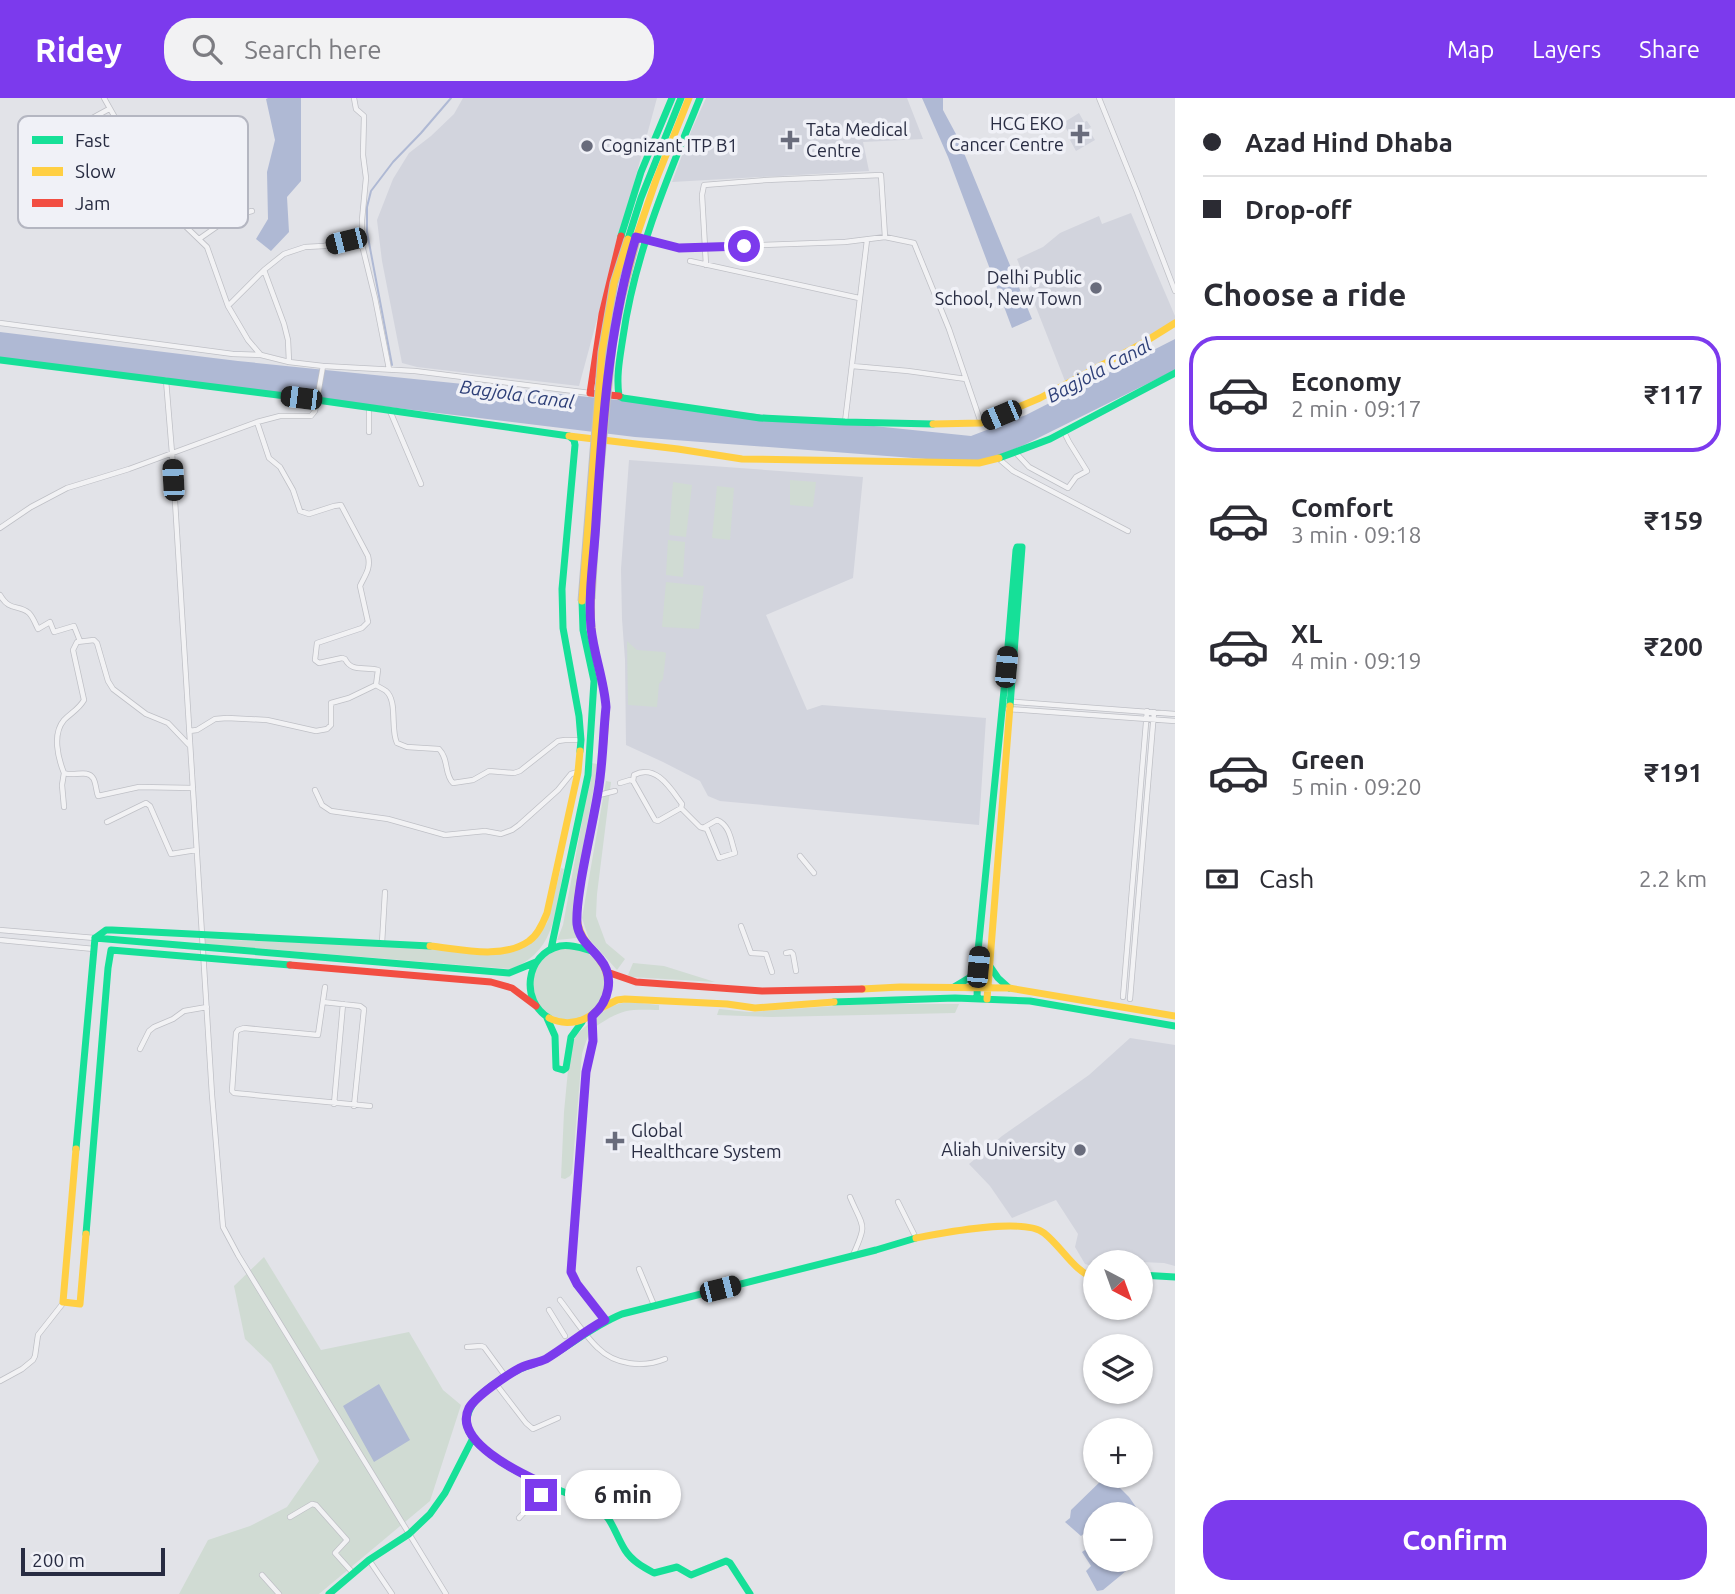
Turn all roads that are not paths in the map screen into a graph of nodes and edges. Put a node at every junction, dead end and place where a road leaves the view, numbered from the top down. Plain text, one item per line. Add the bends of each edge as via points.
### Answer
1 (104, 98) edge
2 (354, 98) edge
3 (672, 98) edge
4 (681, 98) edge
5 (689, 98) edge
6 (700, 98) edge
7 (1099, 98) edge
8 (109, 109) junction
9 (96, 116) edge
10 (113, 116) edge
11 (252, 211) dead end
12 (248, 212) edge
13 (187, 228) edge
14 (215, 228) edge
15 (362, 237) junction
16 (885, 237) junction
17 (199, 239) junction
18 (633, 239) junction
19 (645, 240) junction
20 (867, 240) junction
21 (705, 247) junction
22 (690, 261) dead end
23 (706, 265) junction
24 (264, 270) junction
25 (1175, 291) edge
26 (859, 298) junction
27 (229, 306) junction
28 (0, 322) edge
29 (1175, 323) edge
30 (261, 355) junction
31 (0, 359) edge
32 (289, 362) junction
33 (323, 366) junction
34 (852, 366) junction
35 (389, 369) junction
36 (1175, 373) edge
37 (966, 379) junction
38 (166, 380) junction
39 (590, 393) junction
40 (619, 396) junction
41 (317, 400) junction
42 (369, 408) junction
43 (390, 411) junction
44 (257, 422) junction
45 (845, 422) junction
46 (981, 423) junction
47 (369, 432) dead end
48 (1064, 432) junction
49 (569, 436) junction
50 (172, 453) junction
51 (1016, 453) junction
52 (999, 459) junction
53 (421, 484) dead end
54 (0, 528) edge
55 (1128, 531) dead end
56 (0, 596) edge
57 (80, 641) junction
58 (376, 685) junction
59 (1007, 705) junction
60 (1147, 711) junction
61 (1154, 712) junction
62 (1175, 714) edge
63 (1147, 718) junction
64 (1154, 719) junction
65 (1175, 721) edge
66 (189, 732) junction
67 (581, 740) junction
68 (190, 746) junction
69 (578, 772) junction
70 (64, 773) junction
71 (633, 781) junction
72 (620, 783) dead end
73 (193, 788) junction
74 (315, 790) dead end
75 (615, 790) dead end
76 (598, 796) junction
77 (64, 807) dead end
78 (681, 808) junction
79 (107, 822) dead end
80 (703, 828) junction
81 (196, 850) junction
82 (800, 856) dead end
83 (559, 863) junction
84 (569, 866) junction
85 (814, 873) dead end
86 (386, 892) dead end
87 (741, 926) dead end
88 (0, 930) edge
89 (202, 934) junction
90 (95, 938) junction
91 (0, 940) edge
92 (111, 940) junction
93 (382, 943) junction
94 (202, 947) junction
95 (94, 949) junction
96 (551, 949) junction
97 (111, 950) junction
98 (592, 951) junction
99 (786, 953) dead end
100 (204, 958) junction
101 (536, 962) junction
102 (989, 965) junction
103 (978, 967) junction
104 (796, 971) dead end
105 (607, 972) junction
106 (772, 972) dead end
107 (325, 987) dead end
108 (954, 987) junction
109 (976, 988) junction
110 (987, 988) junction
111 (1009, 988) junction
112 (1123, 997) dead end
113 (977, 999) junction
114 (987, 999) junction
115 (1130, 999) dead end
116 (323, 1002) junction
117 (344, 1004) junction
118 (536, 1006) junction
119 (207, 1007) junction
120 (600, 1008) junction
121 (545, 1015) junction
122 (592, 1016) junction
123 (1175, 1016) edge
124 (583, 1021) junction
125 (1175, 1026) edge
126 (140, 1049) dead end
127 (334, 1104) junction
128 (354, 1106) junction
129 (370, 1107) dead end
130 (850, 1197) dead end
131 (898, 1202) dead end
132 (916, 1238) junction
133 (859, 1254) junction
134 (639, 1269) dead end
135 (1083, 1274) edge
136 (1153, 1276) edge
137 (1175, 1277) edge
138 (560, 1300) dead end
139 (64, 1302) junction
140 (654, 1306) junction
141 (549, 1311) dead end
142 (602, 1322) junction
143 (588, 1330) junction
144 (567, 1339) junction
145 (467, 1347) dead end
146 (664, 1359) dead end
147 (506, 1377) junction
148 (0, 1381) edge
149 (496, 1384) junction
150 (558, 1418) dead end
151 (473, 1438) junction
152 (542, 1483) junction
153 (289, 1517) dead end
154 (519, 1518) dead end
155 (409, 1534) junction
156 (369, 1560) junction
157 (353, 1573) junction
158 (262, 1575) dead end
159 (279, 1594) edge
160 (329, 1594) edge
161 (392, 1594) edge
162 (446, 1594) edge
163 (750, 1594) edge

1 - 8 street
2 - 15 street via 356,109 365,116
3 - 39 street via 622,232 602,314
4 - 18 street via 641,198
5 - 18 street
6 - 19 street
7 - 25 street
8 - 9 street
8 - 10 street
11 - 12 street
13 - 17 street
14 - 17 street
15 - 24 street via 293,250
15 - 35 street
16 - 20 street
16 - 21 street via 881,175 764,180 704,186
16 - 37 street via 914,243
17 - 27 street via 211,254
18 - 19 street
18 - 76 street, bridge via 612,344 597,497 591,628 606,707
18 - 84 street, bridge via 614,283 602,352 582,601 594,681 593,712 587,775
19 - 21 street via 679,248
19 - 40 street via 630,296 617,382
20 - 21 street
20 - 26 street
21 - 23 street
22 - 23 street
23 - 26 street
24 - 27 street
24 - 32 street via 284,324
26 - 34 street
27 - 30 street
28 - 30 street via 233,355
29 - 46 street via 1062,387
30 - 32 street
31 - 38 street
32 - 33 street
33 - 35 street
33 - 41 street
34 - 37 street
34 - 45 street
35 - 39 street
36 - 48 street
37 - 46 street
38 - 41 street
38 - 50 street
39 - 40 street
40 - 45 street via 760,418
41 - 42 street
41 - 44 street via 311,416
42 - 43 street
42 - 47 street
43 - 49 street
43 - 53 street
44 - 50 street
44 - 58 street via 269,458 281,467 300,511 309,514 341,505 370,563 360,586 368,622 317,643 314,660 342,658 352,668 376,669
45 - 46 street
48 - 51 street
48 - 51 street via 1087,471 1068,488 1029,467
49 - 52 street via 742,459 966,463
49 - 67 street via 575,445 562,609
50 - 54 street via 67,488
50 - 66 street
51 - 52 street
52 - 55 street via 1013,471
56 - 57 street via 11,607 31,615 38,629 50,622 54,632 74,626
57 - 68 street via 97,643 108,681 117,693 146,715 168,723
57 - 70 street via 74,650 84,700 57,734
58 - 66 street via 331,703 331,725 325,730 227,718
58 - 67 street via 391,699 397,743 439,749 453,783 489,771 520,771 558,741
59 - 59 street via 1016,550 1019,546 1023,550
59 - 60 street
59 - 63 street
59 - 102 street
59 - 103 street via 993,792
60 - 61 street
60 - 63 street
61 - 62 street
61 - 64 street
63 - 64 street
63 - 112 street
64 - 65 street
64 - 115 street
66 - 68 street
67 - 69 street
68 - 73 street
69 - 74 street via 570,774 519,825 501,834 445,835 388,819 338,813 325,808
69 - 83 street
70 - 73 street via 89,774 99,796 139,787
70 - 77 street
71 - 72 street
71 - 78 street via 640,772 663,778
71 - 78 street via 656,821
73 - 81 street
75 - 76 street
76 - 98 street via 577,908 581,938
78 - 80 street
79 - 81 street via 146,803 170,854
80 - 80 street via 719,858 735,853 721,821
81 - 89 street
82 - 85 street
83 - 84 street
83 - 93 street via 540,929 518,947 483,951
84 - 96 street
86 - 93 street
87 - 106 street via 751,953 766,954
88 - 90 street
89 - 90 street via 106,930
89 - 93 street
89 - 94 street
90 - 92 street
90 - 95 street
91 - 95 street
92 - 94 street
92 - 97 street
94 - 100 street
94 - 101 street via 509,973
95 - 97 street
95 - 139 street
96 - 98 street via 572,944
96 - 101 street
97 - 100 street
97 - 139 street via 80,1304
98 - 105 street
99 - 104 street via 793,954
100 - 118 street via 491,982 512,988
100 - 119 street
101 - 118 street via 530,989
102 - 110 street
102 - 111 street
103 - 108 street
103 - 109 street
105 - 108 street via 636,982 758,991
105 - 120 street via 608,991
107 - 116 street
108 - 109 street
109 - 110 street
109 - 113 street
110 - 111 street
110 - 114 street
111 - 123 street
113 - 114 street
113 - 120 street via 755,1008 625,999
114 - 125 street via 1030,1001
116 - 117 street
116 - 127 street via 318,1035 238,1030 232,1089 234,1093
117 - 127 street
117 - 128 street via 364,1009
118 - 121 street
119 - 126 street via 184,1011 154,1027
119 - 155 street via 225,1232
120 - 122 street
121 - 124 street via 563,1023
121 - 124 street via 555,1032 559,1070 566,1068 572,1034
122 - 124 street
122 - 142 street via 571,1272
127 - 128 street
128 - 129 street
130 - 133 street via 863,1226
131 - 132 street
132 - 133 street
132 - 135 street via 979,1227 1042,1231
133 - 140 street
134 - 140 street
136 - 137 street
138 - 143 street
139 - 148 street via 38,1335 33,1360
140 - 142 street
141 - 144 street
142 - 143 street
143 - 144 street
143 - 146 street via 598,1348 609,1356 640,1365
144 - 147 street via 546,1359
145 - 147 street via 484,1348
147 - 149 street
149 - 150 street via 533,1429
149 - 151 street via 469,1408 468,1429
151 - 152 street via 503,1462
151 - 155 street via 438,1504
152 - 154 street via 539,1499
152 - 163 street via 599,1509 637,1564 655,1573 677,1567 691,1575 726,1561
153 - 157 street via 316,1505 347,1540 335,1553
155 - 156 street
155 - 162 street
156 - 157 street
156 - 161 street
157 - 160 street
158 - 159 street

